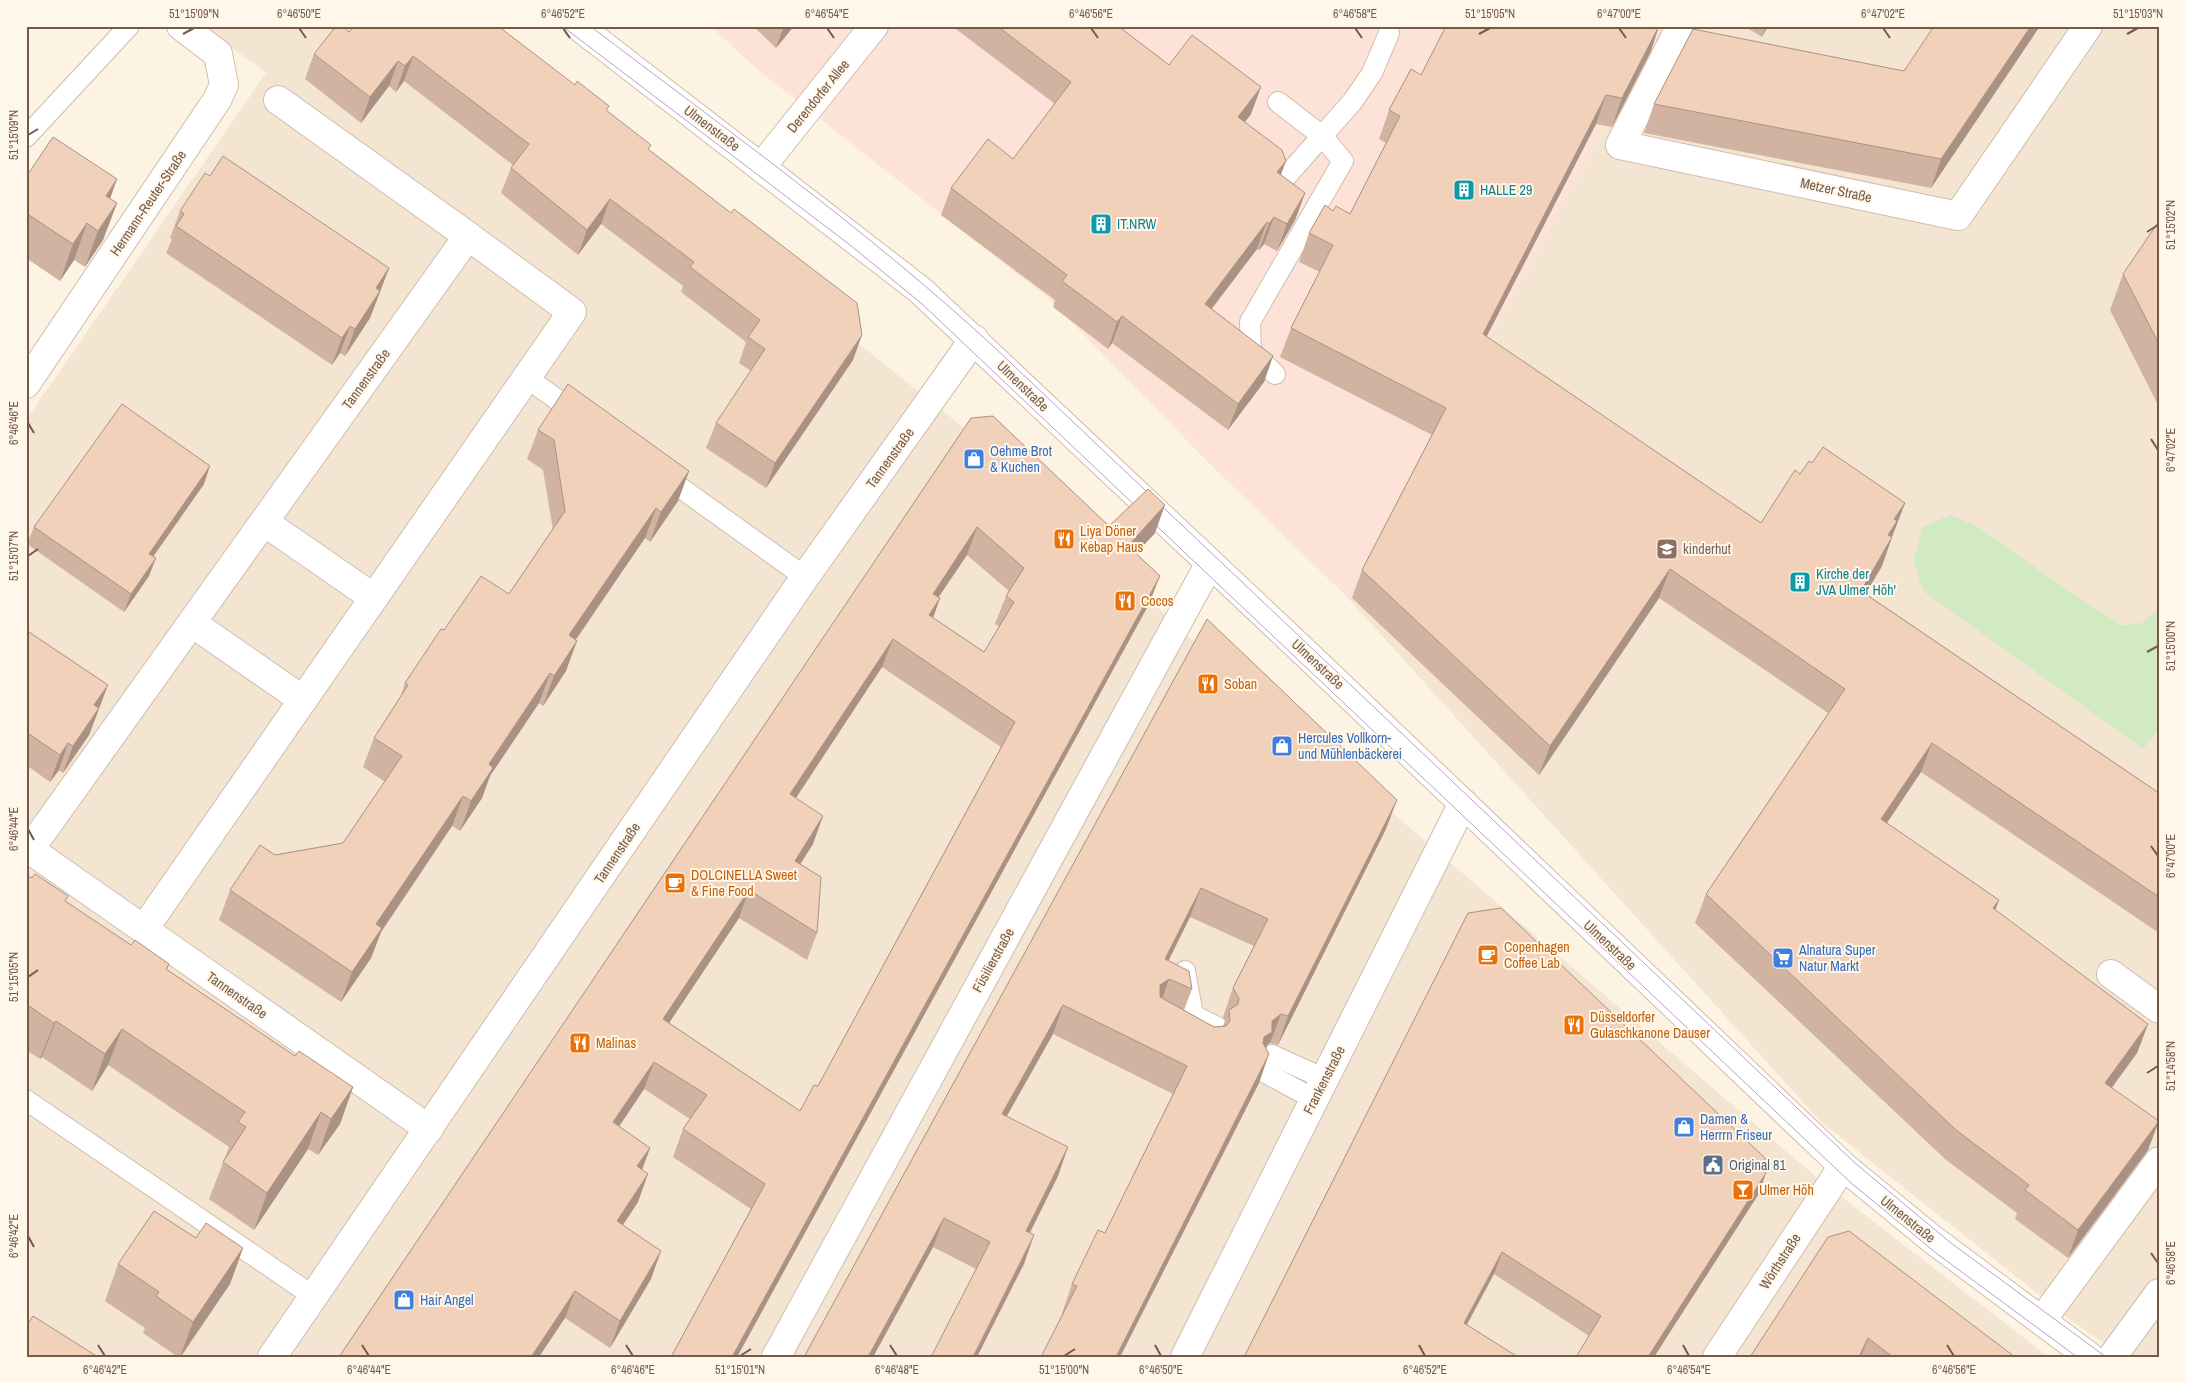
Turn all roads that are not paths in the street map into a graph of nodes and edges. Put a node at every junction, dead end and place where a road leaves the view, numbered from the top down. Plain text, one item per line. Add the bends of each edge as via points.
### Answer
1 (129, 26) edge
2 (181, 26) edge
3 (578, 26) edge
4 (874, 26) edge
5 (1681, 26) edge
6 (2088, 26) edge
7 (1388, 28) edge
8 (278, 100) dead end
9 (1278, 102) dead end
10 (1322, 136) junction
11 (26, 137) edge
12 (762, 166) junction
13 (1284, 179) edge
14 (468, 236) junction
15 (974, 339) junction
16 (1275, 374) edge
17 (527, 378) junction
18 (26, 384) edge
19 (592, 425) edge
20 (647, 464) edge
21 (264, 522) junction
22 (1210, 563) junction
23 (805, 576) junction
24 (374, 598) junction
25 (192, 623) junction
26 (303, 700) junction
27 (1463, 803) junction
28 (28, 848) edge
29 (144, 929) junction
30 (1185, 971) edge
31 (2110, 974) dead end
32 (2159, 1009) edge
33 (1218, 1027) edge
34 (1268, 1064) edge
35 (1319, 1089) junction
36 (26, 1100) edge
37 (428, 1129) junction
38 (2159, 1161) edge
39 (1843, 1166) junction
40 (2159, 1293) edge
41 (313, 1296) junction
42 (2042, 1320) junction
43 (272, 1357) edge
44 (776, 1357) edge
45 (1185, 1357) edge
46 (1717, 1357) edge
47 (2090, 1357) edge
48 (2112, 1357) edge

1 - 11 lane
2 - 18 street, Hermann-Reuter-Straße via 218,54 224,85
3 - 12 street, Ulmenstraße
4 - 12 street, Derendorfer Allee
5 - 6 street, Metzer Straße via 1620,145 1958,216
7 - 10 lane via 1372,73 1353,101
8 - 14 street
9 - 10 lane
10 - 13 lane
10 - 16 lane via 1343,161 1250,322 1250,352
12 - 15 street, Ulmenstraße via 920,290
14 - 17 street via 572,312
14 - 21 street, Tannenstraße
15 - 22 street, Ulmenstraße
15 - 23 street, Tannenstraße
17 - 19 lane
17 - 24 street
20 - 23 lane
21 - 24 street
21 - 25 street, Tannenstraße
22 - 27 street, Ulmenstraße
22 - 44 street, Füsilierstraße
23 - 37 street, Tannenstraße
24 - 26 street
25 - 26 street
25 - 28 street, Tannenstraße
26 - 29 street
27 - 35 street, Frankenstraße
27 - 39 street, Ulmenstraße
28 - 29 street, Tannenstraße
29 - 37 street, Tannenstraße
30 - 33 lane via 1193,1015
31 - 32 street
34 - 35 lane
35 - 45 street, Frankenstraße
36 - 41 lane
37 - 41 street, Tannenstraße
38 - 42 street
39 - 42 street, Ulmenstraße via 1932,1239
39 - 46 street, Wörthstraße
40 - 48 street
41 - 43 street, Tannenstraße
42 - 47 street, Ulmenstraße

